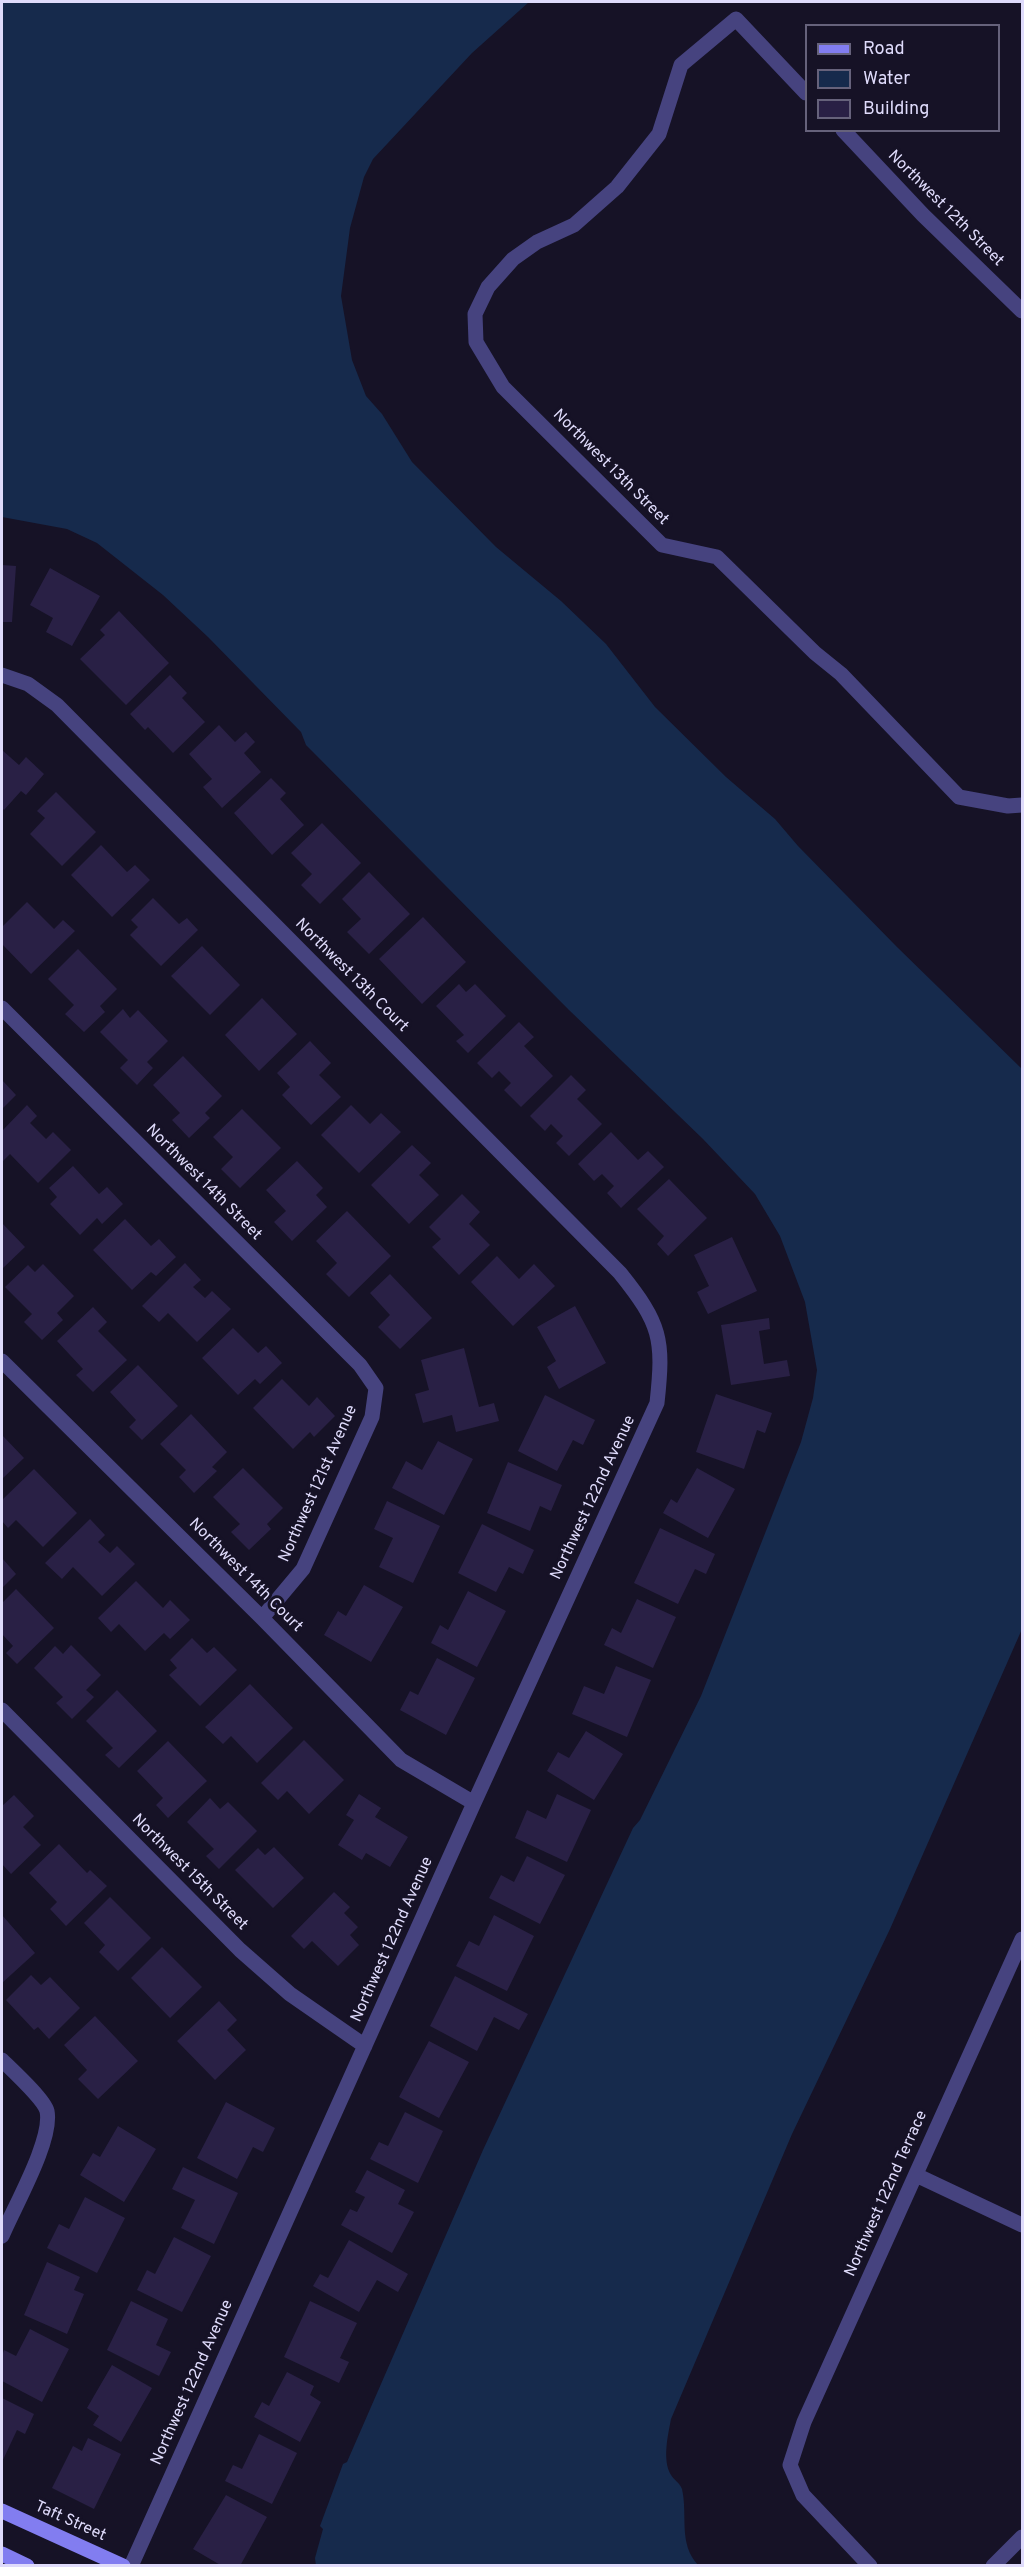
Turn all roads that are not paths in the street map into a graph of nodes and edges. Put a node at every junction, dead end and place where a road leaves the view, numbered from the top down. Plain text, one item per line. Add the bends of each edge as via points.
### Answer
1 (805, 91) edge
2 (845, 132) edge
3 (1023, 311) edge
4 (2, 675) edge
5 (1023, 805) edge
6 (2, 1008) edge
7 (655, 1324) joint
8 (2, 1361) edge
9 (376, 1388) joint
10 (262, 1618) junction
11 (2, 1710) edge
12 (474, 1803) junction
13 (1023, 1939) edge
14 (365, 2046) junction
15 (2, 2060) edge
16 (916, 2175) junction
17 (1023, 2225) edge
18 (2, 2236) edge
19 (2, 2511) edge
20 (1022, 2540) edge
21 (2, 2554) edge
22 (27, 2565) edge
23 (123, 2565) edge
24 (131, 2565) edge
25 (870, 2565) edge
26 (993, 2565) edge

1 - 5 street, Northwest 13th Street via 736,19 681,65 659,134 617,186 574,225 537,242 513,259 488,287 475,314 476,342 502,387 662,545 717,557 841,674 959,797
2 - 3 street, Northwest 12th Street via 923,215
4 - 7 street, Northwest 13th Court via 28,684 57,705 620,1273
6 - 9 street, Northwest 14th Street via 360,1365
7 - 12 street, Northwest 122nd Avenue via 662,1358 657,1404
8 - 10 street, Northwest 14th Court
9 - 10 street, Northwest 121st Avenue via 372,1418 303,1569
10 - 12 street, Northwest 14th Court via 401,1760
11 - 14 street, Northwest 15th Street via 240,1950 290,1994
12 - 14 street, Northwest 122nd Avenue
13 - 16 street, Northwest 122nd Terrace
14 - 24 street, Northwest 122nd Avenue
15 - 18 street via 47,2110 46,2137
16 - 17 street
16 - 25 street, Northwest 122nd Terrace via 804,2422 790,2466 803,2495
19 - 23 street, Taft Street
20 - 26 street
21 - 22 street

